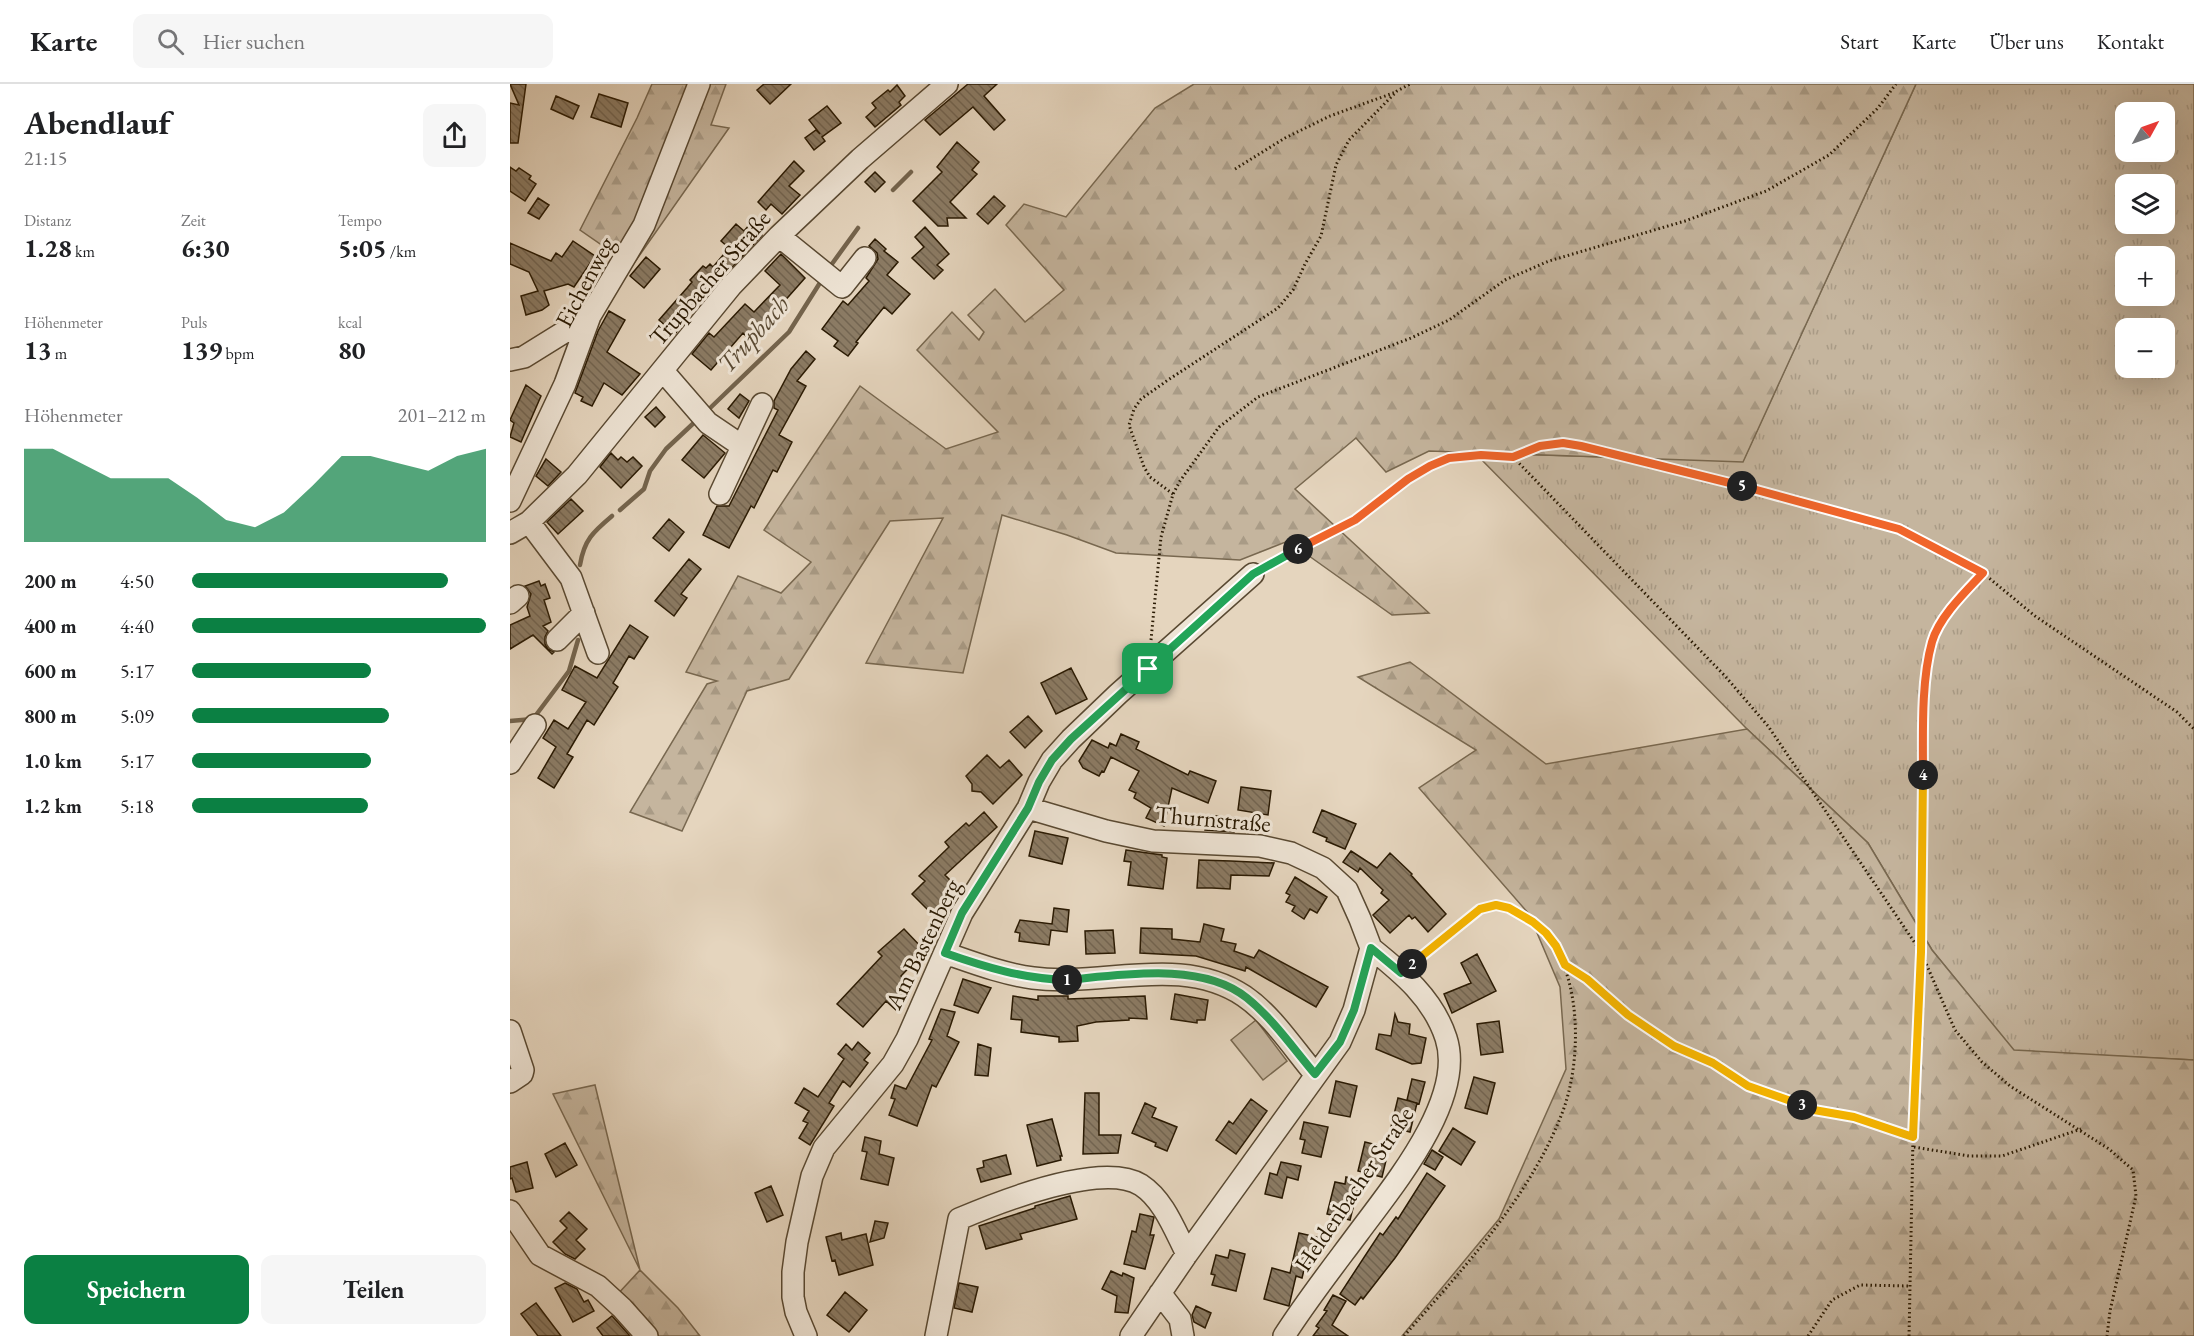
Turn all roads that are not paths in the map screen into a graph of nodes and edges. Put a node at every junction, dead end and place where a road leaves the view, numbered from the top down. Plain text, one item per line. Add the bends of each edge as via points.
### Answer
1 (699, 84) edge
2 (947, 84) edge
3 (779, 236) junction
4 (865, 258) dead end
5 (590, 316) junction
6 (510, 360) edge
7 (663, 371) junction
8 (762, 404) dead end
9 (742, 446) junction
10 (720, 494) dead end
11 (510, 501) edge
12 (517, 529) edge
13 (1253, 574) road end
14 (584, 613) junction
15 (557, 640) dead end
16 (597, 653) dead end
17 (535, 725) dead end
18 (510, 763) edge
19 (1028, 808) junction
20 (1371, 948) junction
21 (945, 953) junction
22 (510, 1030) edge
23 (1315, 1074) junction
24 (510, 1082) edge
25 (510, 1211) edge
26 (1187, 1254) junction
27 (1160, 1293) junction
28 (1144, 1316) junction
29 (647, 1336) edge
30 (806, 1336) edge
31 (936, 1336) edge
32 (1131, 1336) edge
33 (1151, 1336) edge
34 (1183, 1336) edge
35 (1284, 1336) edge

1 - 5 street, Eichenweg via 644,225
2 - 3 street, Trupbacher Straße
3 - 4 street via 842,287
3 - 7 street, Trupbacher Straße via 731,286
5 - 6 street via 524,357
5 - 11 street, Eichenweg via 565,384
7 - 9 street via 704,418
7 - 12 street, Trupbacher Straße via 577,476
8 - 9 street
9 - 10 street
11 - 12 street
12 - 14 street via 571,578
13 - 19 street, Am Bastenberg via 1065,746 1039,782
14 - 15 street
14 - 16 street
17 - 18 street
19 - 20 street, Thurnstraße via 1153,840 1260,846 1292,853 1323,868 1347,890
19 - 21 street, Am Bastenberg via 962,913
20 - 23 street via 1354,1010 1340,1042
20 - 35 street, Heldenbacher Straße via 1424,997 1438,1019 1447,1040 1444,1095 1419,1147
21 - 23 street via 1033,978 1174,974 1218,981 1245,997 1272,1022
21 - 30 street, Am Bastenberg via 893,1064 824,1148 812,1176 793,1272 796,1312
22 - 24 street via 523,1070
23 - 26 street
25 - 29 street via 540,1255 597,1286
26 - 27 street
26 - 31 street via 1153,1195 1125,1179 1100,1177 1052,1186 984,1208 959,1219
27 - 28 street
27 - 34 street via 1180,1318
28 - 32 street
28 - 33 street

